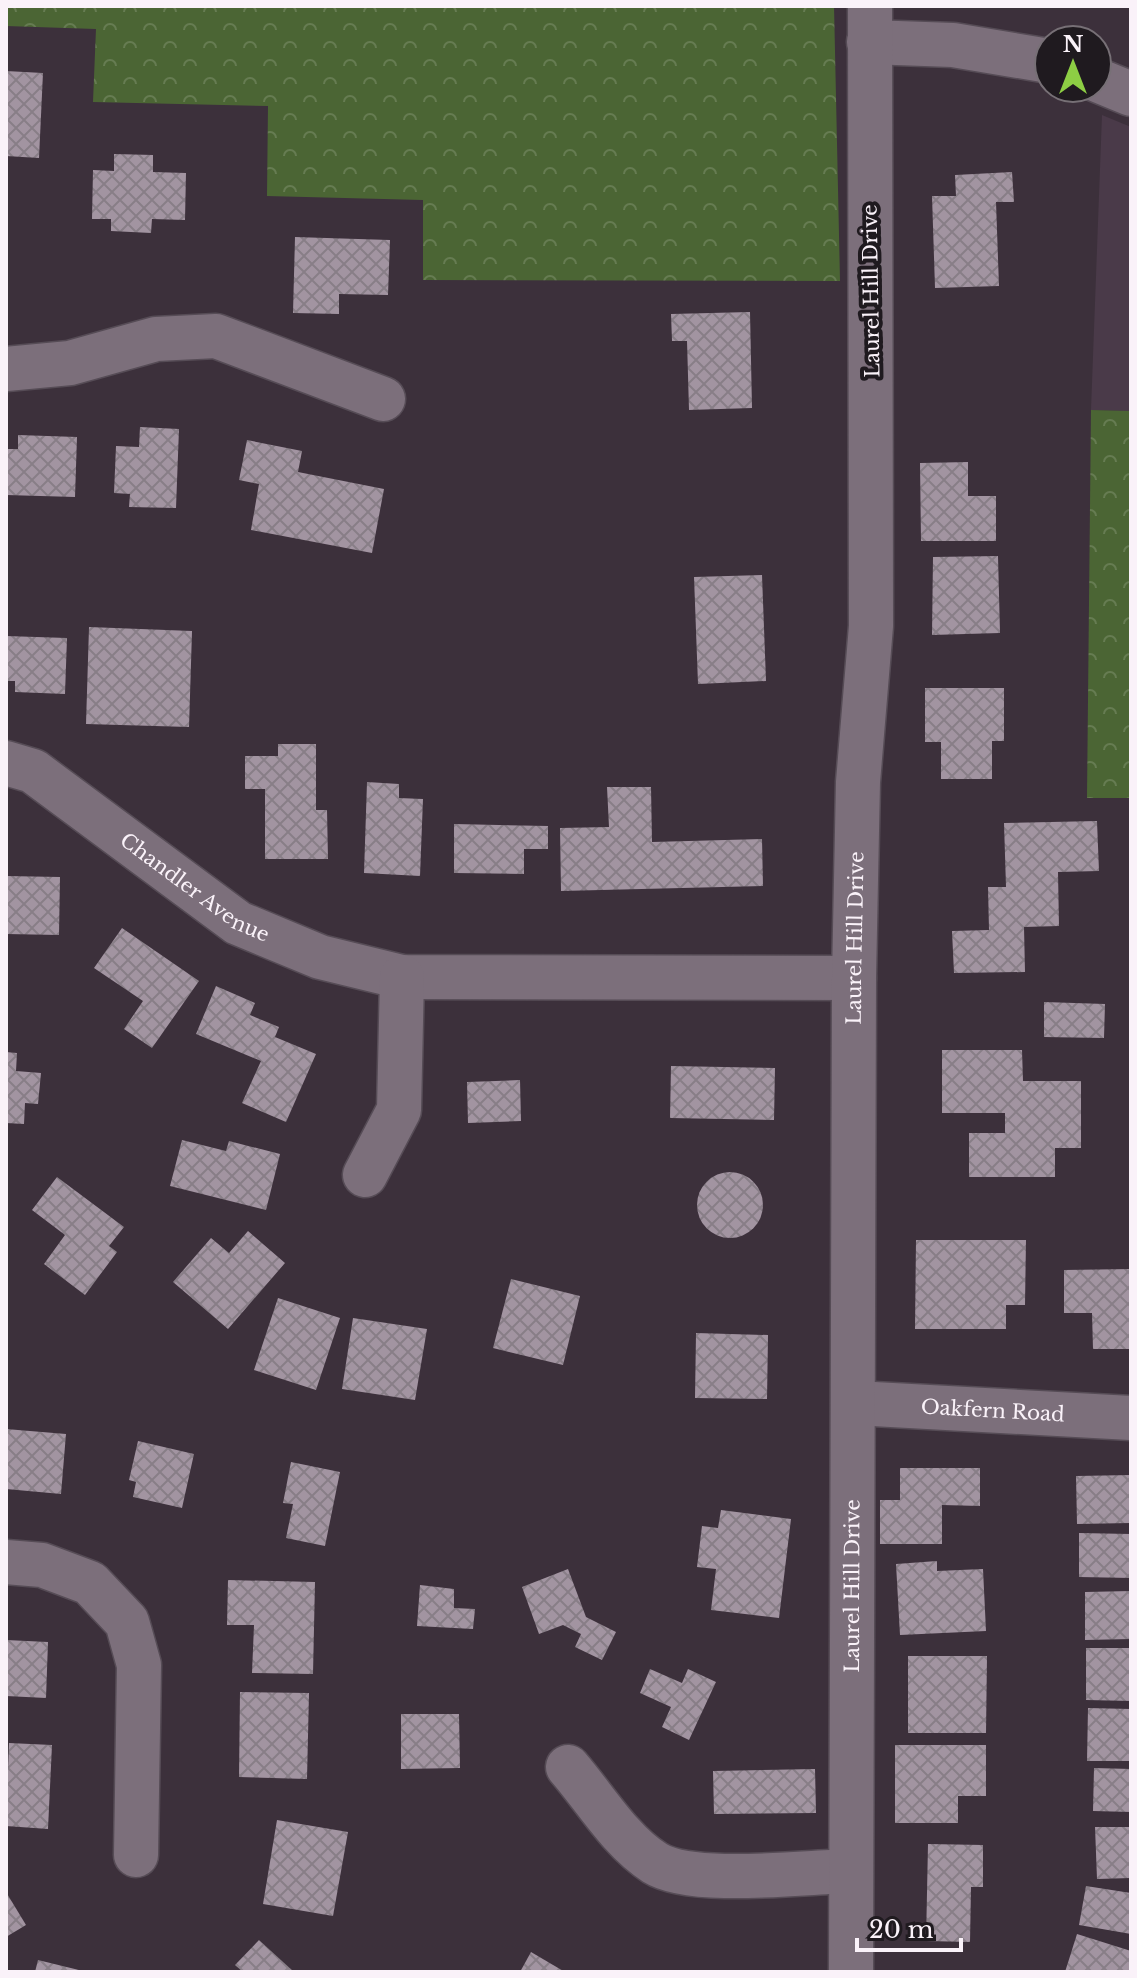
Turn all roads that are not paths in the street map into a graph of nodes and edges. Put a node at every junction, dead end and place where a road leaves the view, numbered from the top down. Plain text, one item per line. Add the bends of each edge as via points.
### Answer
1 (870, 24) edge
2 (1033, 58) edge
3 (6, 369) edge
4 (383, 399) dead end
5 (6, 763) edge
6 (402, 977) junction
7 (854, 978) junction
8 (365, 1175) dead end
9 (855, 1403) junction
10 (1131, 1418) edge
11 (6, 1562) edge
12 (568, 1767) dead end
13 (136, 1855) dead end
14 (850, 1871) junction
15 (851, 1972) edge

1 - 2 street
1 - 7 street, Laurel Hill Drive via 871,626 858,782
3 - 4 street via 70,363 156,339 216,336
5 - 6 street, Chandler Avenue via 33,771 238,923 320,957
6 - 7 street, Chandler Avenue
6 - 8 street via 399,1110
7 - 9 street, Laurel Hill Drive
9 - 10 street, Oakfern Road
9 - 14 street, Laurel Hill Drive
11 - 13 street via 42,1565 90,1583 127,1622 139,1665
12 - 14 street via 636,1848 658,1865 699,1876
14 - 15 street, Laurel Hill Drive

